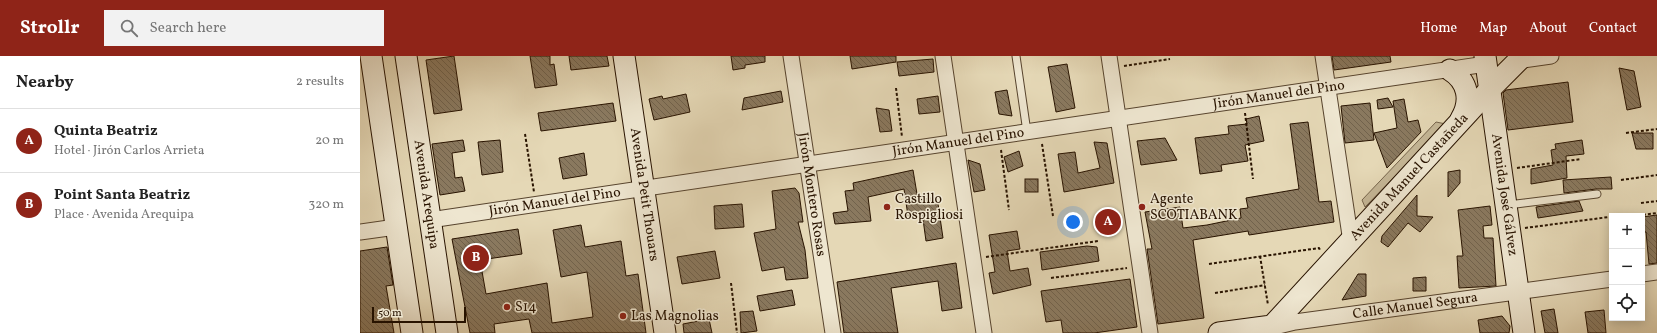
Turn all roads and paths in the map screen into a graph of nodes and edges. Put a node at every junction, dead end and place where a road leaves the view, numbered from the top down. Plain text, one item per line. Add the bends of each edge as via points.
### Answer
1 (371, 56) edge
2 (406, 56) edge
3 (624, 56) edge
4 (791, 56) edge
5 (943, 56) edge
6 (1016, 56) edge
7 (1323, 56) edge
8 (1551, 56) edge
9 (1170, 59) dead end
10 (1503, 59) edge
11 (1110, 62) edge
12 (1450, 70) junction
13 (896, 88) dead end
14 (1327, 88) junction
15 (1490, 89) junction
16 (1243, 100) junction
17 (1118, 118) junction
18 (1458, 123) junction
19 (1657, 129) edge
20 (1034, 131) junction
21 (1626, 133) dead end
22 (525, 134) dead end
23 (999, 136) junction
24 (955, 142) junction
25 (903, 150) junction
26 (1581, 159) dead end
27 (808, 164) junction
28 (1501, 170) junction
29 (1657, 175) edge
30 (1253, 179) dead end
31 (1621, 180) dead end
32 (644, 188) junction
33 (1597, 194) dead end
34 (1657, 201) edge
35 (1641, 203) dead end
36 (535, 204) junction
37 (1506, 205) junction
38 (1009, 210) dead end
39 (1657, 213) edge
40 (1645, 214) edge
41 (1053, 216) dead end
42 (1609, 217) dead end
43 (430, 220) junction
44 (396, 227) junction
45 (1509, 230) junction
46 (360, 232) edge
47 (1098, 241) dead end
48 (1351, 242) junction
49 (1260, 256) junction
50 (973, 259) junction
51 (1332, 263) junction
52 (1209, 264) dead end
53 (1140, 266) junction
54 (1657, 272) edge
55 (1645, 274) edge
56 (1051, 278) dead end
57 (1609, 278) edge
58 (731, 283) dead end
59 (1265, 285) junction
60 (1215, 292) dead end
61 (1518, 292) junction
62 (1297, 300) junction
63 (1296, 328) edge
64 (1268, 330) edge
65 (412, 333) edge
66 (447, 333) edge
67 (665, 333) edge
68 (737, 333) edge
69 (833, 333) edge
70 (984, 333) edge
71 (1150, 333) edge
72 (1219, 333) edge
73 (1524, 333) edge

1 - 44 main road
2 - 43 main road, Avenida Arequipa
3 - 32 main road, Avenida Petit Thouars
4 - 27 street, Jirón Montero Rosas
5 - 24 street
6 - 20 lane
7 - 14 street
8 - 10 street, Jirón Manuel del Pino
9 - 11 path
10 - 12 street, Jirón Manuel del Pino
10 - 15 main road, Avenida Manuel Castañeda
10 - 15 main road, Avenida José Gálvez
11 - 17 street
12 - 14 street, Jirón Manuel del Pino
12 - 18 main road via 1461,80 1467,94 1466,109
13 - 25 path
14 - 16 street, Jirón Manuel del Pino
14 - 48 street
15 - 18 main road, Avenida Manuel Castañeda
15 - 28 main road, Avenida José Gálvez
16 - 17 street, Jirón Manuel del Pino
16 - 30 path
17 - 20 street, Jirón Manuel del Pino
17 - 53 street
18 - 48 main road, Avenida Manuel Castañeda
19 - 21 path
20 - 23 street, Jirón Manuel del Pino
20 - 41 path
22 - 36 path
23 - 24 street, Jirón Manuel del Pino
23 - 38 path
24 - 25 street, Jirón Manuel del Pino
24 - 50 street
25 - 27 street, Jirón Manuel del Pino
26 - 28 path
27 - 32 street, Jirón Manuel del Pino
27 - 69 street, Jirón Montero Rosas
28 - 37 main road, Avenida José Gálvez
29 - 31 path
32 - 36 street, Jirón Manuel del Pino
32 - 67 main road, Avenida Petit Thouars
33 - 37 lane
34 - 35 path
36 - 43 street, Jirón Manuel del Pino
37 - 45 main road, Avenida José Gálvez
39 - 40 path
42 - 45 path
43 - 66 main road, Avenida Arequipa
44 - 46 street
44 - 65 main road
45 - 61 main road, Avenida José Gálvez
47 - 50 path
48 - 51 main road, Avenida Manuel Castañeda
49 - 51 path via 1319,248
49 - 52 path
49 - 59 path
50 - 70 street
51 - 62 main road, Avenida Manuel Castañeda
53 - 56 path
53 - 71 street
54 - 55 street
57 - 61 street, Calle Manuel Segura
58 - 68 path
59 - 60 path
59 - 64 path
61 - 63 street, Calle Manuel Segura
61 - 73 main road, Avenida José Gálvez
62 - 63 street
62 - 64 main road, Avenida Manuel Castañeda
63 - 64 street, Calle Manuel Segura
64 - 72 main road, Calle Manuel Segura

